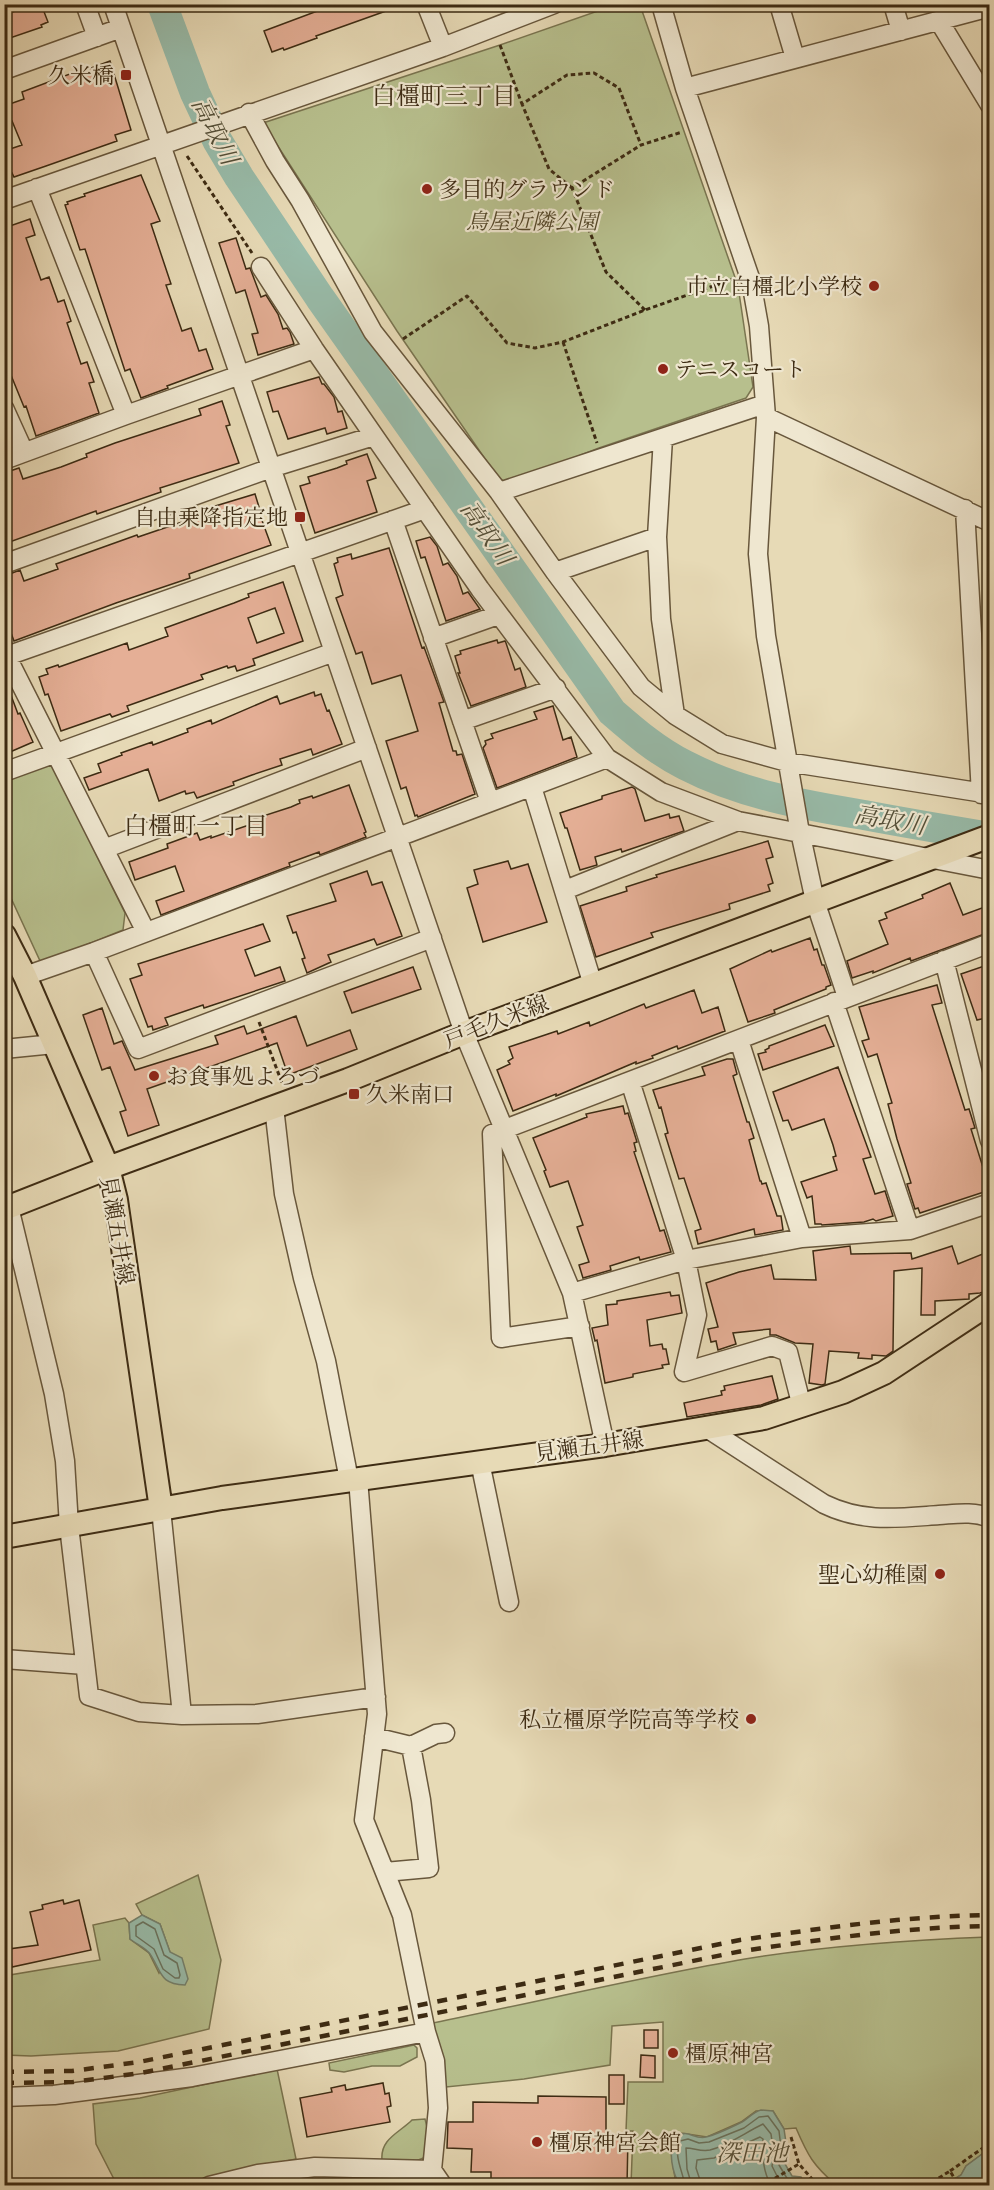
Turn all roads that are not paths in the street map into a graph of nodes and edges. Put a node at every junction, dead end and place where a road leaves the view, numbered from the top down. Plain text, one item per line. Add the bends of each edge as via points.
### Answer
1 (86, 4) edge
2 (113, 4) edge
3 (426, 4) edge
4 (554, 4) edge
5 (661, 4) edge
6 (779, 4) edge
7 (893, 4) edge
8 (990, 7) edge
9 (939, 21) junction
10 (121, 28) junction
11 (901, 31) junction
12 (97, 37) junction
13 (443, 47) junction
14 (795, 58) junction
15 (4, 70) edge
16 (685, 88) junction
17 (990, 105) edge
18 (242, 116) junction
19 (161, 144) junction
20 (37, 188) junction
21 (4, 200) edge
22 (261, 267) road end
23 (314, 349) junction
24 (239, 375) junction
25 (4, 408) edge
26 (766, 410) junction
27 (126, 415) junction
28 (374, 436) junction
29 (663, 438) junction
30 (24, 452) junction
31 (4, 460) edge
32 (271, 468) junction
33 (499, 492) junction
34 (424, 509) junction
35 (964, 509) junction
36 (393, 520) junction
37 (990, 522) edge
38 (657, 537) junction
39 (300, 553) junction
40 (4, 564) edge
41 (555, 572) junction
42 (498, 615) junction
43 (434, 638) junction
44 (334, 652) junction
45 (5, 655) edge
46 (556, 688) junction
47 (675, 715) junction
48 (462, 721) junction
49 (367, 748) junction
50 (56, 753) junction
51 (607, 758) junction
52 (789, 769) junction
53 (4, 772) edge
54 (532, 787) junction
55 (985, 794) edge
56 (490, 802) junction
57 (738, 821) junction
58 (799, 830) junction
59 (990, 836) edge
60 (398, 837) junction
61 (104, 849) junction
62 (939, 855) junction
63 (990, 870) edge
64 (565, 890) junction
65 (815, 901) junction
66 (146, 932) junction
67 (4, 935) edge
68 (432, 938) junction
69 (990, 943) edge
70 (94, 952) junction
71 (944, 960) junction
72 (25, 976) junction
73 (593, 985) junction
74 (840, 1000) junction
75 (464, 1032) junction
76 (739, 1040) junction
77 (54, 1044) junction
78 (4, 1048) edge
79 (630, 1081) junction
80 (282, 1104) junction
81 (504, 1128) junction
82 (990, 1141) edge
83 (108, 1168) junction
84 (990, 1203) edge
85 (7, 1208) edge
86 (910, 1230) junction
87 (802, 1238) junction
88 (686, 1260) junction
89 (572, 1293) junction
90 (990, 1303) edge
91 (580, 1326) junction
92 (802, 1407) junction
93 (708, 1429) junction
94 (605, 1445) junction
95 (480, 1462) junction
96 (353, 1479) junction
97 (161, 1509) junction
98 (990, 1518) edge
99 (69, 1526) junction
100 (4, 1537) edge
101 (509, 1602) dead end
102 (4, 1659) edge
103 (85, 1665) junction
104 (376, 1697) junction
105 (182, 1715) junction
106 (445, 1732) dead end
107 (374, 1737) junction
108 (411, 1746) junction
109 (385, 1872) junction
110 (426, 2032) junction
111 (4, 2097) edge
112 (432, 2170) junction
113 (209, 2186) edge
114 (443, 2186) edge

1 - 12 street
2 - 10 street
3 - 13 street
4 - 13 street
5 - 16 street
6 - 14 street
7 - 11 street
8 - 9 street
9 - 11 street
9 - 17 street
10 - 12 street
10 - 19 street
11 - 14 street
12 - 15 street
13 - 18 street
14 - 16 street
16 - 26 street via 751,281
18 - 19 street
18 - 33 street via 300,200 373,332
19 - 20 street
19 - 24 street
20 - 21 street
20 - 27 street
22 - 23 street
23 - 24 street
23 - 28 street
24 - 27 street
24 - 32 street
25 - 30 street
26 - 29 street
26 - 35 street
26 - 52 street via 759,554 766,636
27 - 30 street
28 - 32 street
28 - 34 street
29 - 33 street
29 - 38 street
30 - 31 street
32 - 39 street
32 - 40 street
33 - 41 street
34 - 36 street
34 - 42 street
35 - 37 street
35 - 55 street
36 - 39 street
36 - 43 street
38 - 41 street
38 - 47 street via 661,619
39 - 44 street
39 - 45 street
41 - 47 street via 641,687
42 - 43 street
42 - 46 street
43 - 48 street
44 - 49 street
44 - 50 street
45 - 50 street
46 - 48 street
46 - 51 street
47 - 52 street via 722,744
48 - 56 street
49 - 60 street
49 - 61 street
50 - 53 street
50 - 61 street
51 - 54 street
51 - 57 street via 661,792
52 - 55 street
52 - 58 street
54 - 56 street
54 - 64 street
56 - 60 street
57 - 58 street
57 - 64 street
58 - 62 street
58 - 65 street
59 - 62 main road, 戸毛久米線
60 - 66 street
60 - 68 street
61 - 66 street
62 - 63 street
62 - 65 main road, 戸毛久米線
64 - 73 street
65 - 73 main road, 戸毛久米線
65 - 74 street
66 - 70 street
67 - 72 main road, 見瀬五井線
68 - 70 street via 138,1049
68 - 75 street
69 - 71 street
70 - 72 street
71 - 74 street
71 - 82 street
72 - 77 main road, 見瀬五井線
73 - 75 main road, 戸毛久米線
74 - 76 street
74 - 86 street
75 - 80 main road, 戸毛久米線
75 - 81 street
76 - 79 street
76 - 87 street
77 - 78 street
77 - 83 main road, 見瀬五井線
79 - 81 street
79 - 88 street
80 - 83 main road, 戸毛久米線
80 - 96 street via 284,1194
81 - 89 street
81 - 91 street via 492,1134 501,1338
83 - 85 main road, 戸毛久米線
83 - 97 main road, 見瀬五井線
84 - 86 street
85 - 99 street via 54,1394 65,1461
86 - 87 street
87 - 88 street
88 - 89 street
88 - 92 street via 697,1315 684,1372 772,1346 788,1352
89 - 91 street
90 - 92 main road, 見瀬五井線 via 884,1373
91 - 94 street
92 - 93 main road, 見瀬五井線
93 - 94 main road, 見瀬五井線
93 - 98 street via 843,1513 886,1518 974,1513
94 - 95 main road, 見瀬五井線
95 - 96 main road, 見瀬五井線
95 - 101 street
96 - 97 main road, 見瀬五井線
96 - 104 street
97 - 99 main road, 見瀬五井線
97 - 105 street
99 - 100 main road, 見瀬五井線
99 - 103 street
102 - 103 street
103 - 105 street via 89,1696 139,1712
104 - 105 street via 257,1714
104 - 107 street
106 - 108 street
107 - 108 street
107 - 109 street via 364,1820
108 - 109 street via 429,1868
109 - 110 street via 407,1932
110 - 111 street via 192,2078 54,2095
110 - 112 street via 435,2061 438,2108
112 - 113 street via 315,2166
112 - 114 street

